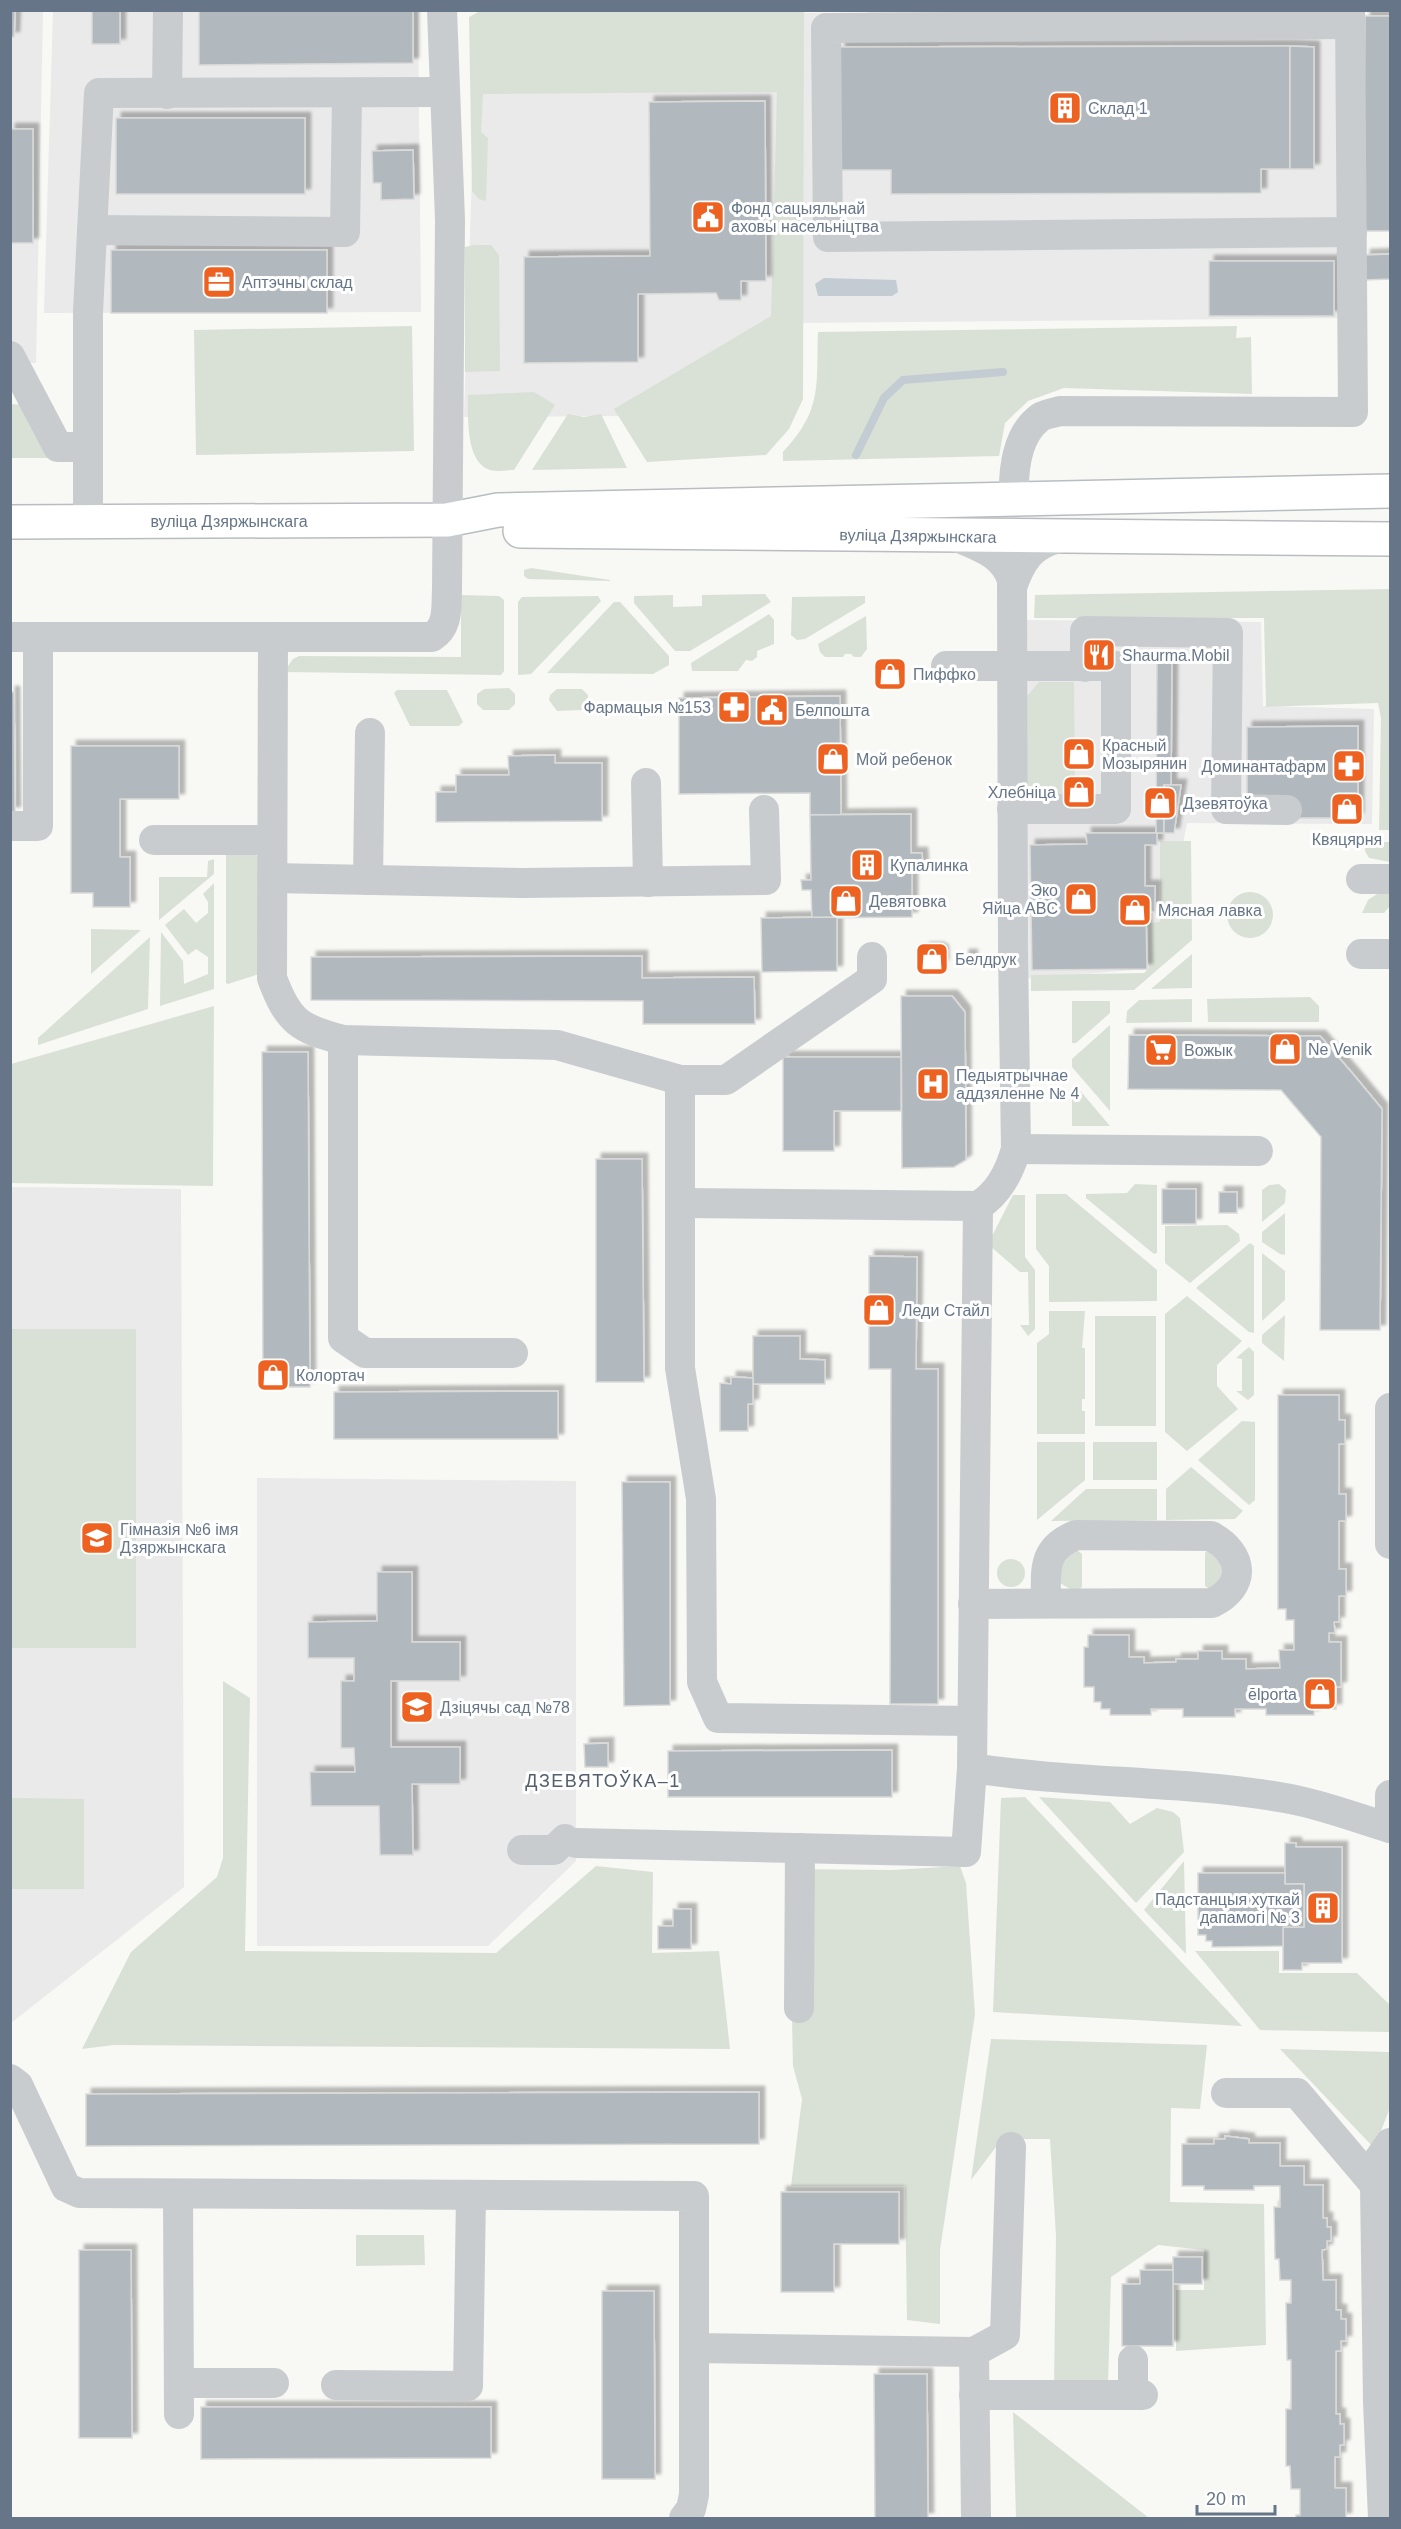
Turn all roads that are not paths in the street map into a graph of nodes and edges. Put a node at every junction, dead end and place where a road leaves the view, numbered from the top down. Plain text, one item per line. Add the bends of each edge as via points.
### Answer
1 (168, 10) edge
2 (442, 10) edge
3 (1350, 17) edge
4 (445, 92) junction
5 (166, 93) junction
6 (347, 94) junction
7 (92, 230) junction
8 (1352, 232) junction
9 (14, 371) edge
10 (88, 447) junction
11 (1390, 491) edge
12 (1014, 500) junction
13 (447, 520) junction
14 (88, 521) junction
15 (10, 522) edge
16 (954, 536) junction
17 (1059, 538) junction
18 (1390, 539) edge
19 (1012, 587) junction
20 (24, 638) edge
21 (273, 638) junction
22 (946, 666) dead end
23 (1012, 667) junction
24 (1084, 667) junction
25 (370, 733) dead end
26 (646, 783) dead end
27 (1012, 809) junction
28 (764, 810) dead end
29 (1287, 810) dead end
30 (10, 826) edge
31 (154, 840) dead end
32 (272, 840) junction
33 (272, 878) junction
34 (1361, 879) dead end
35 (1390, 879) edge
36 (368, 880) junction
37 (648, 882) junction
38 (1361, 954) dead end
39 (1390, 954) edge
40 (872, 957) dead end
41 (343, 1040) junction
42 (680, 1080) junction
43 (1016, 1149) junction
44 (1258, 1151) dead end
45 (680, 1203) junction
46 (978, 1206) junction
47 (513, 1353) dead end
48 (1390, 1408) edge
49 (1390, 1544) edge
50 (1046, 1603) junction
51 (973, 1604) junction
52 (972, 1721) junction
53 (972, 1768) junction
54 (1390, 1795) edge
55 (1390, 1828) edge
56 (800, 1848) junction
57 (522, 1850) dead end
58 (799, 2008) dead end
59 (10, 2079) edge
60 (1226, 2093) dead end
61 (1390, 2143) edge
62 (1011, 2147) dead end
63 (1375, 2186) junction
64 (178, 2194) junction
65 (471, 2195) junction
66 (694, 2348) junction
67 (974, 2352) junction
68 (1133, 2360) dead end
69 (179, 2383) junction
70 (274, 2383) dead end
71 (336, 2385) dead end
72 (974, 2395) junction
73 (179, 2414) dead end
74 (1384, 2420) edge
75 (684, 2518) edge
76 (976, 2518) edge
77 (1383, 2518) edge

1 - 5 lane
2 - 4 lane
3 - 8 lane
3 - 8 lane via 826,28 826,40 828,237
4 - 6 lane
4 - 13 lane via 450,220
5 - 6 lane
5 - 7 lane via 99,93
6 - 7 lane via 345,232
7 - 10 lane
8 - 12 lane via 1353,412 1060,411 1039,417 1025,435 1013,477
9 - 10 lane via 58,447
10 - 14 lane
11 - 12 main road, вуліца Дзяржынскага
12 - 13 main road, вуліца Дзяржынскага via 498,510
13 - 14 main road, вуліца Дзяржынскага
13 - 16 main road, вуліца Дзяржынскага via 496,531
13 - 21 lane via 446,618 441,631 432,637
14 - 15 main road, вуліца Дзяржынскага
16 - 17 main road, вуліца Дзяржынскага
16 - 19 lane via 999,558 1010,571
17 - 18 main road, вуліца Дзяржынскага
17 - 19 lane via 1038,544 1026,556
19 - 23 lane
20 - 21 lane
20 - 30 lane via 38,826
21 - 32 lane
22 - 23 lane
23 - 24 lane
23 - 27 lane
24 - 27 lane via 1116,666 1116,809
24 - 29 lane via 1085,631 1228,633 1226,809
25 - 36 lane
26 - 37 lane
27 - 43 lane
28 - 37 lane via 766,880
31 - 32 lane
32 - 33 lane
33 - 36 lane
33 - 41 lane via 272,978 280,1000 293,1019 310,1031
34 - 35 lane
36 - 37 lane
38 - 39 lane
40 - 42 lane via 872,979 726,1080
41 - 42 lane via 557,1046
41 - 47 lane via 343,1338 365,1353
42 - 45 lane
43 - 44 lane
43 - 46 lane via 999,1186
45 - 46 lane
45 - 52 lane via 680,1368 701,1499 702,1682 718,1718
46 - 51 lane
48 - 49 lane
50 - 50 lane via 1212,1604 1234,1586 1234,1557 1226,1544 1211,1536 1076,1535 1060,1541 1050,1554
50 - 51 lane
51 - 52 lane
52 - 53 lane
53 - 55 lane via 1029,1777 1287,1798
53 - 56 lane via 966,1852
54 - 55 lane
56 - 57 lane via 571,1841 554,1850
56 - 58 lane
59 - 64 lane via 18,2085 66,2187 79,2193
60 - 63 lane via 1297,2093
61 - 63 lane via 1376,2163
62 - 67 lane via 1005,2335
63 - 74 lane
64 - 65 lane
64 - 69 lane
65 - 66 lane via 694,2196
65 - 71 lane via 468,2386
66 - 67 lane
66 - 75 lane via 694,2495
67 - 72 lane
68 - 72 lane via 1138,2395
69 - 70 lane
69 - 73 lane
72 - 76 lane
74 - 77 lane

